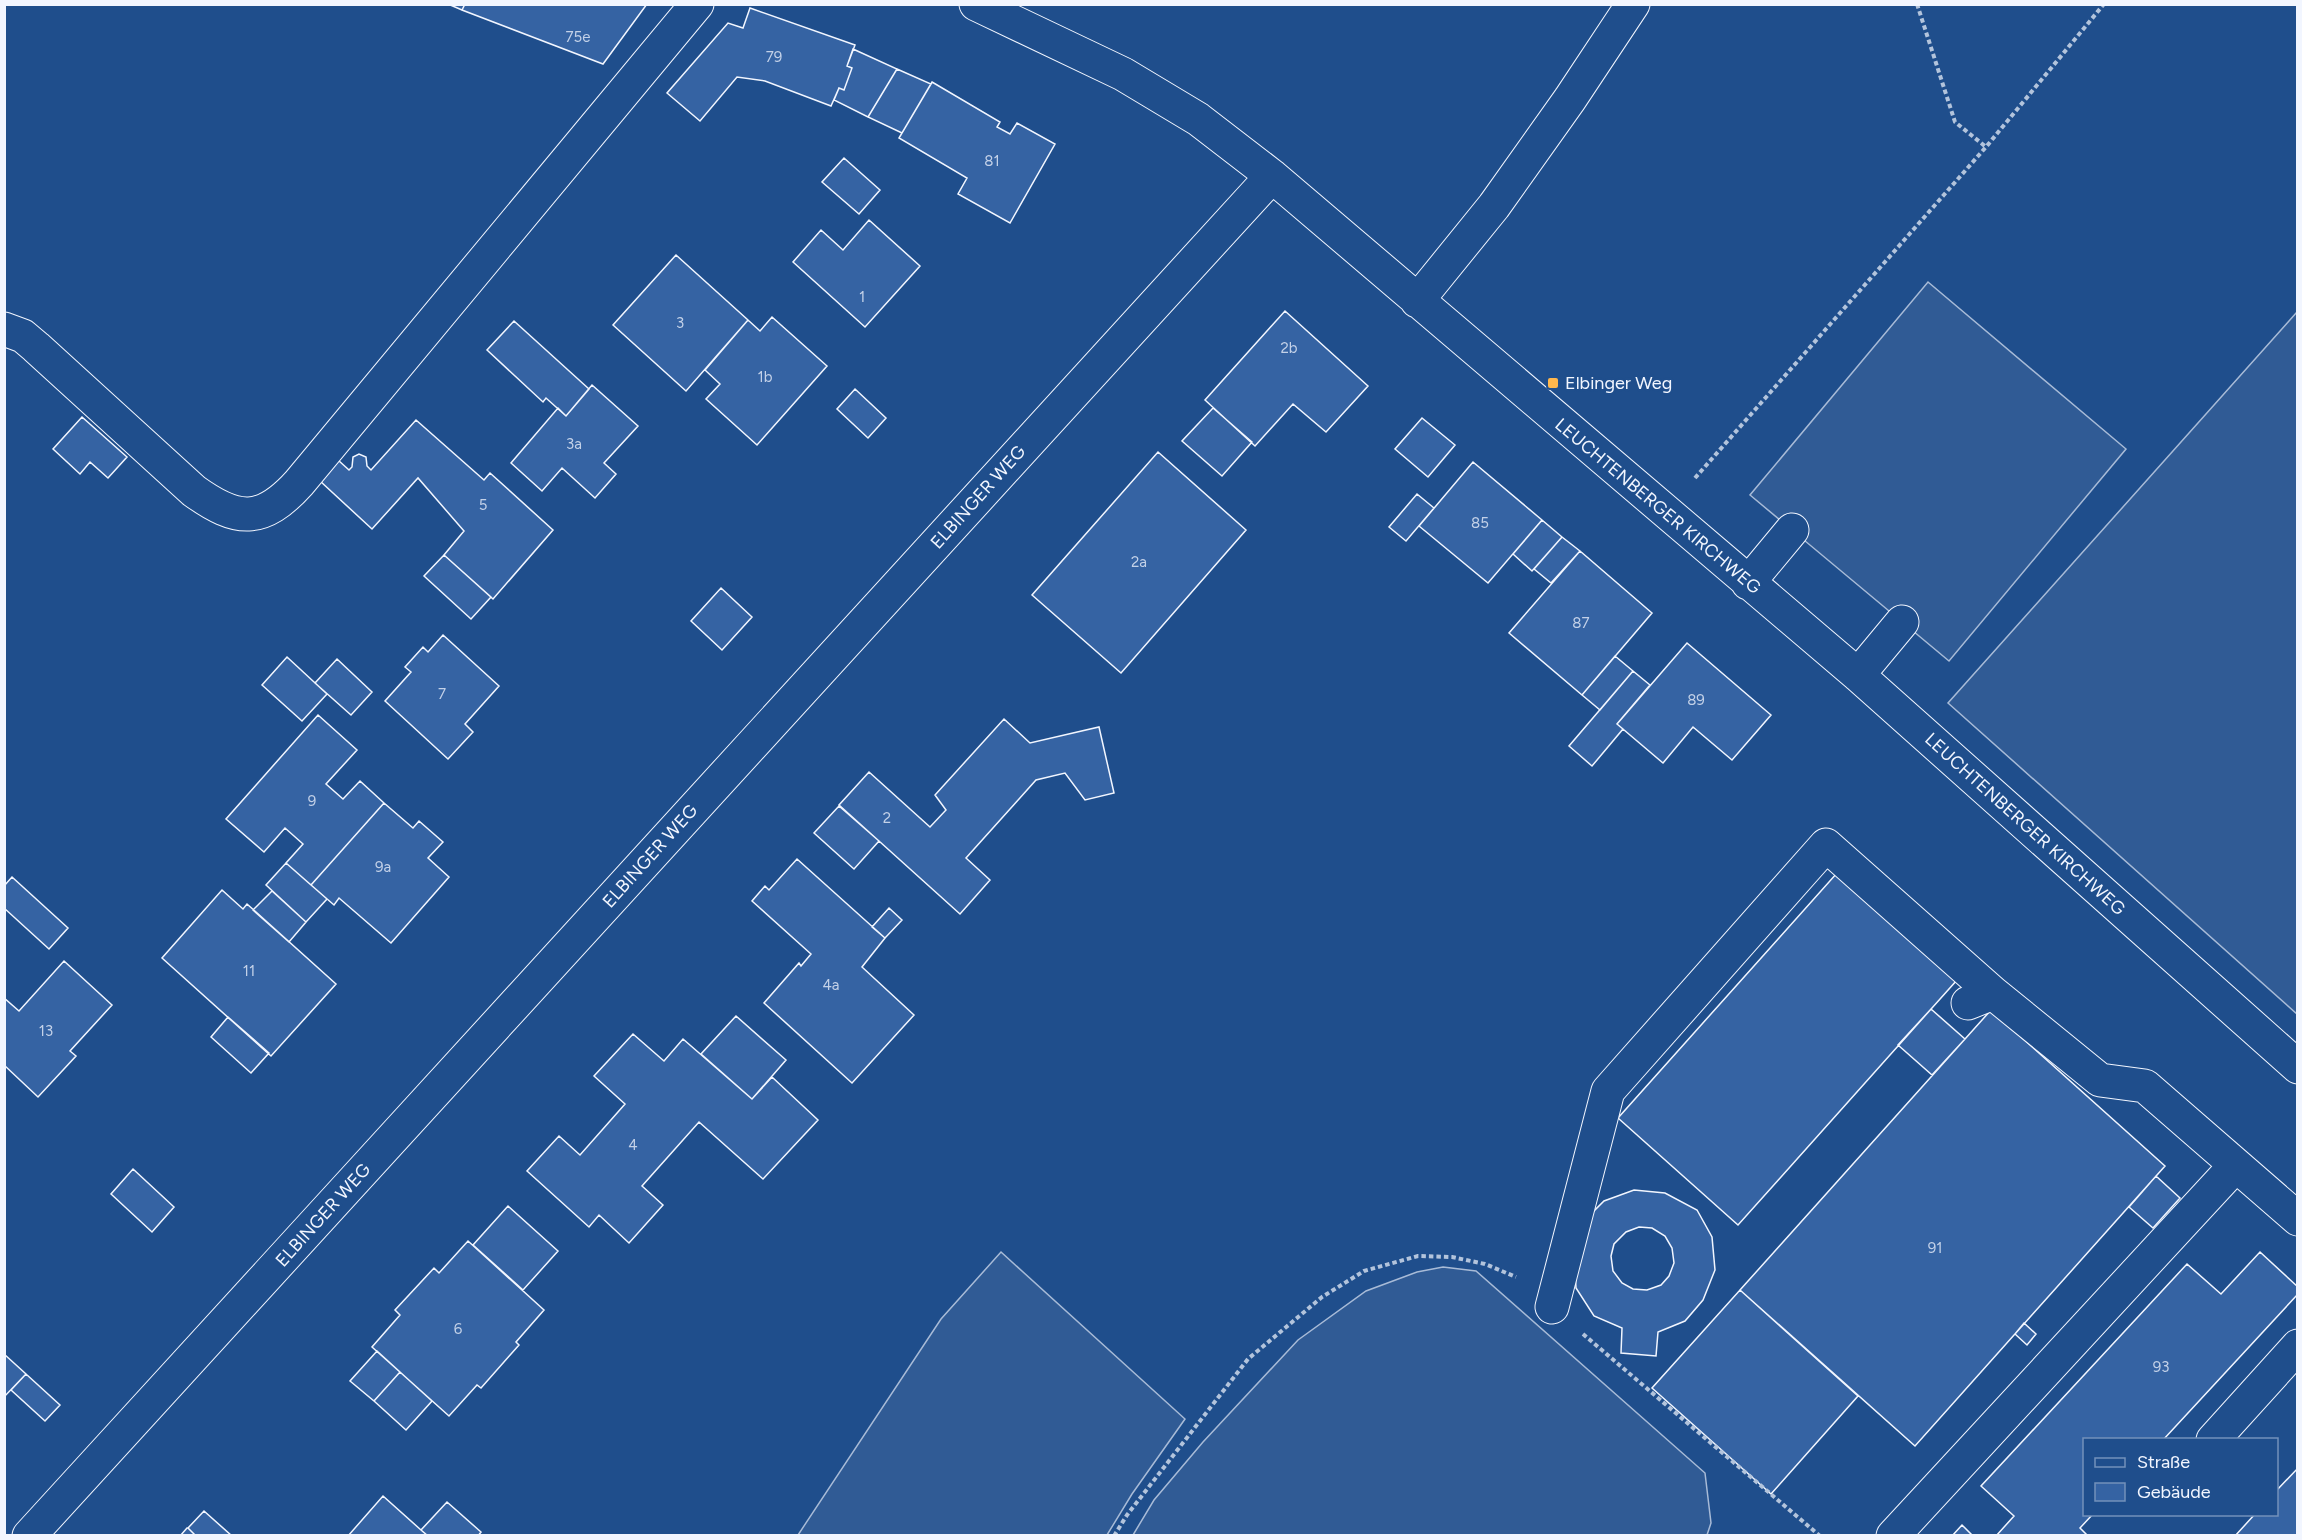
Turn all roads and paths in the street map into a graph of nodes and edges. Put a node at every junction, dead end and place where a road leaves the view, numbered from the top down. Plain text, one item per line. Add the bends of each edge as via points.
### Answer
1 (697, 4) edge
2 (976, 4) edge
3 (1633, 4) edge
4 (1917, 4) edge
5 (2104, 4) edge
6 (1986, 147) junction
7 (1272, 176) junction
8 (1417, 301) junction
9 (4, 330) edge
10 (1665, 513) junction
11 (1792, 530) dead end
12 (1748, 583) junction
13 (1902, 622) dead end
14 (1858, 675) junction
15 (2298, 1067) edge
16 (2236, 1165) junction
17 (2298, 1219) edge
18 (1552, 1307) junction
19 (2298, 1346) edge
20 (2215, 1438) edge
21 (29, 1536) edge
22 (1114, 1536) edge
23 (1820, 1536) edge
24 (1893, 1536) edge

1 - 9 street via 307,474 285,499 269,508 239,515 212,504 36,347 22,336
2 - 7 street, LEUCHTENBERGER KIRCHWEG via 1123,74 1198,119
3 - 8 street via 1494,206
4 - 6 path via 1955,122
5 - 6 path
6 - 10 path
7 - 8 street, LEUCHTENBERGER KIRCHWEG
7 - 21 street, ELBINGER WEG
8 - 10 street, LEUCHTENBERGER KIRCHWEG
10 - 12 street, LEUCHTENBERGER KIRCHWEG
11 - 12 street
12 - 14 street, LEUCHTENBERGER KIRCHWEG
13 - 14 street
14 - 15 street, LEUCHTENBERGER KIRCHWEG
16 - 17 street
16 - 18 street via 2145,1086 2100,1080 1981,998 1826,845 1608,1090
16 - 24 street
18 - 22 path via 1517,1277 1485,1264 1452,1257 1418,1256 1364,1271 1322,1297 1248,1359
18 - 23 path
19 - 20 street

